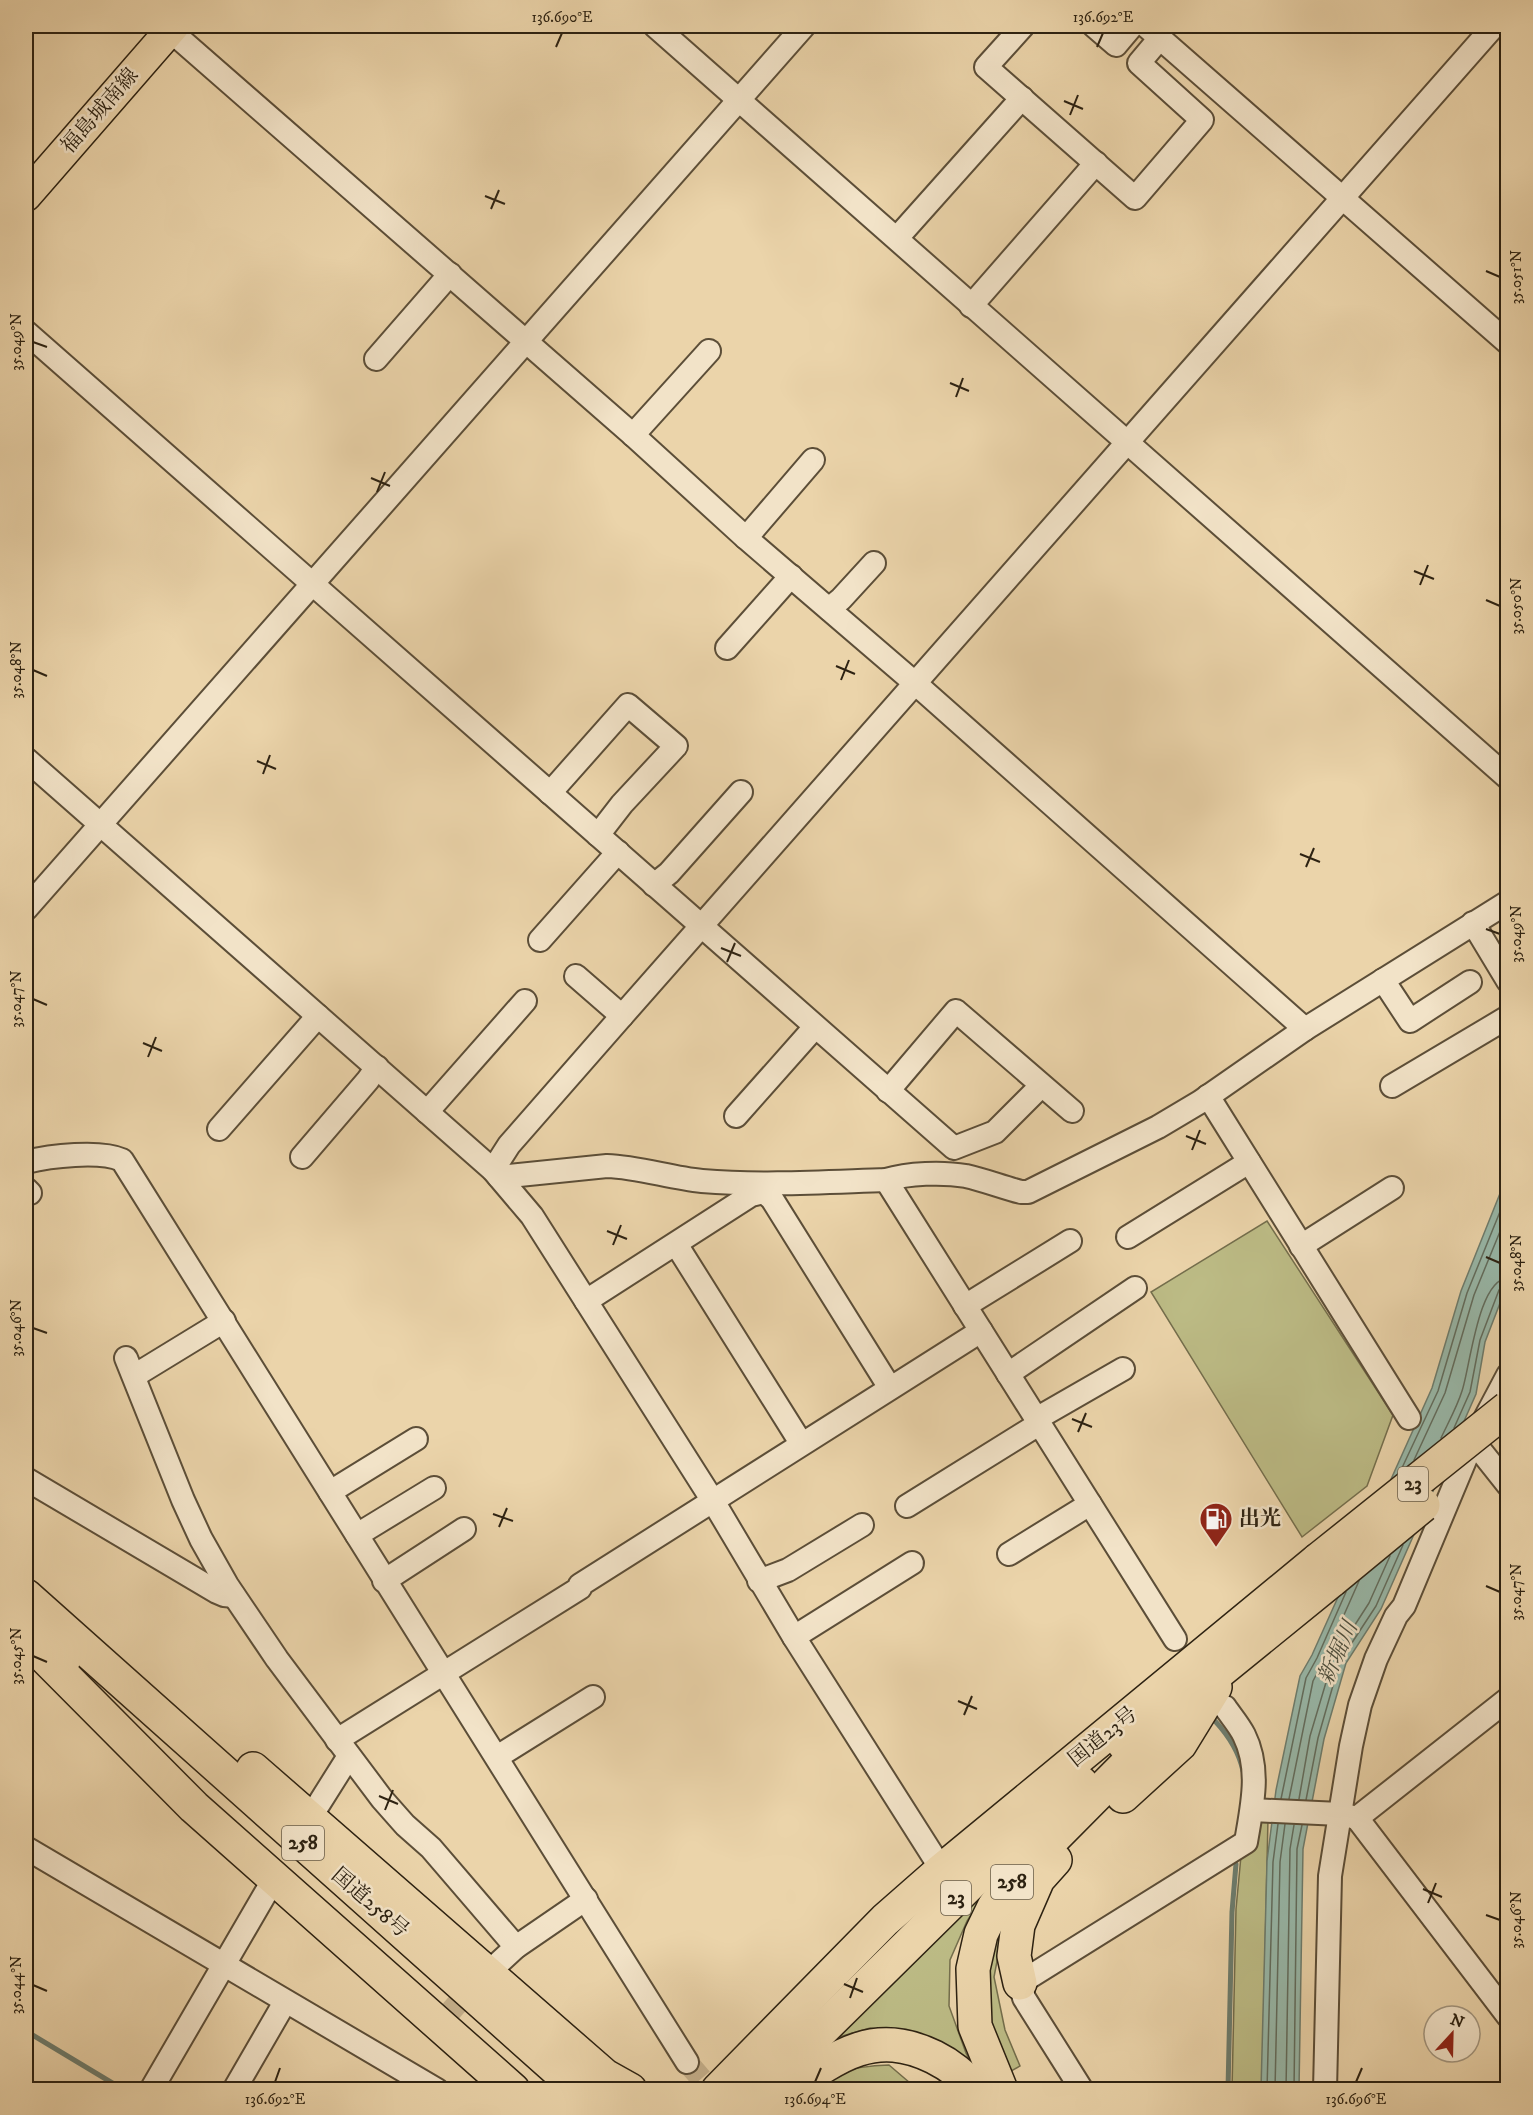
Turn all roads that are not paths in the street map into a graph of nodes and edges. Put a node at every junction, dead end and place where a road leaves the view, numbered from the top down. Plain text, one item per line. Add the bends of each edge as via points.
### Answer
1 (655, 26) edge
2 (804, 26) edge
3 (1023, 26) edge
4 (1094, 26) edge
5 (1132, 26) edge
6 (1494, 26) edge
7 (170, 27) edge
8 (1153, 32) edge
9 (1022, 98) junction
10 (739, 100) junction
11 (1096, 163) junction
12 (26, 196) edge
13 (1344, 198) junction
14 (897, 238) junction
15 (450, 274) junction
16 (971, 306) junction
17 (26, 332) edge
18 (526, 341) junction
19 (1508, 343) edge
20 (709, 351) dead end
21 (376, 359) dead end
22 (633, 435) junction
23 (1128, 441) junction
24 (813, 460) dead end
25 (746, 538) junction
26 (874, 563) dead end
27 (791, 576) junction
28 (311, 584) junction
29 (829, 609) junction
30 (727, 648) dead end
31 (916, 684) junction
32 (26, 759) edge
33 (1508, 778) edge
34 (741, 792) dead end
35 (550, 793) junction
36 (100, 824) junction
37 (598, 835) junction
38 (618, 852) junction
39 (654, 885) junction
40 (1508, 902) edge
41 (26, 909) edge
42 (1473, 923) junction
43 (701, 927) junction
44 (540, 940) dead end
45 (576, 976) dead end
46 (1383, 980) junction
47 (1508, 981) edge
48 (1470, 982) dead end
49 (525, 1001) dead end
50 (318, 1016) junction
51 (622, 1016) junction
52 (1508, 1017) edge
53 (815, 1027) junction
54 (1305, 1029) junction
55 (377, 1067) junction
56 (1041, 1086) junction
57 (1392, 1086) dead end
58 (888, 1090) junction
59 (1208, 1096) junction
60 (1072, 1111) dead end
61 (427, 1112) junction
62 (736, 1116) dead end
63 (219, 1129) dead end
64 (954, 1148) junction
65 (302, 1157) dead end
66 (26, 1162) edge
67 (1249, 1162) junction
68 (496, 1173) junction
69 (952, 1175) junction
70 (886, 1180) junction
71 (763, 1188) junction
72 (1392, 1188) dead end
73 (1128, 1237) dead end
74 (1070, 1241) dead end
75 (676, 1244) junction
76 (1300, 1246) junction
77 (1135, 1288) dead end
78 (586, 1301) junction
79 (965, 1306) junction
80 (224, 1321) junction
81 (981, 1331) junction
82 (1123, 1369) dead end
83 (1008, 1374) junction
84 (1508, 1375) edge
85 (890, 1388) junction
86 (1508, 1408) edge
87 (1408, 1418) dead end
88 (1037, 1421) junction
89 (1508, 1436) edge
90 (416, 1439) dead end
91 (1473, 1442) junction
92 (801, 1443) junction
93 (26, 1479) edge
94 (1508, 1485) edge
95 (434, 1488) dead end
96 (330, 1492) junction
97 (712, 1501) junction
98 (1090, 1504) junction
99 (907, 1506) dead end
100 (861, 1525) dead end
101 (464, 1528) dead end
102 (357, 1535) junction
103 (1009, 1554) dead end
104 (912, 1563) dead end
105 (1325, 1570) junction
106 (384, 1581) junction
107 (759, 1581) junction
108 (26, 1596) edge
109 (234, 1596) junction
110 (26, 1628) edge
111 (26, 1637) edge
112 (794, 1637) junction
113 (1175, 1639) dead end
114 (82, 1645) junction
115 (1228, 1665) junction
116 (443, 1672) junction
117 (593, 1697) dead end
118 (1508, 1699) edge
119 (1225, 1707) dead end
120 (1161, 1719) junction
121 (343, 1748) junction
122 (497, 1757) junction
123 (1258, 1811) junction
124 (1341, 1816) junction
125 (310, 1818) junction
126 (26, 1848) edge
127 (942, 1870) junction
128 (275, 1877) junction
129 (586, 1899) junction
130 (885, 1920) junction
131 (516, 1947) junction
132 (223, 1966) junction
133 (483, 1975) junction
134 (1020, 1983) junction
135 (285, 2002) junction
136 (1508, 2016) edge
137 (690, 2076) edge
138 (151, 2090) edge
139 (234, 2090) edge
140 (437, 2090) edge
141 (513, 2090) edge
142 (554, 2090) edge
143 (580, 2090) edge
144 (630, 2090) edge
145 (718, 2090) edge
146 (761, 2090) edge
147 (789, 2090) edge
148 (974, 2090) edge
149 (1001, 2090) edge
150 (1082, 2090) edge
151 (1325, 2090) edge

1 - 10 street
2 - 10 street
3 - 9 street via 986,67
4 - 5 street via 1116,45
6 - 13 street
7 - 12 main road, 福島城南線
7 - 15 street
8 - 11 street via 1139,63 1202,120 1135,198
8 - 13 street
9 - 11 street
9 - 14 street
10 - 14 street
10 - 18 street
11 - 16 street
13 - 19 street
13 - 23 street
14 - 16 street
15 - 18 street
15 - 21 street
16 - 23 street
17 - 28 street
18 - 22 street
18 - 28 street
20 - 22 street
22 - 25 street
23 - 31 street
23 - 33 street
24 - 25 street
25 - 27 street
26 - 29 street
27 - 29 street
27 - 30 street
28 - 35 street
28 - 36 street
29 - 31 street
31 - 43 street
31 - 54 street
32 - 36 street
34 - 39 street
35 - 37 street
35 - 37 street via 628,705 676,746
36 - 41 street
36 - 50 street
37 - 38 street
38 - 39 street
38 - 44 street
39 - 43 street
40 - 42 street
42 - 46 street
42 - 47 street
43 - 51 street
43 - 53 street
45 - 51 street
46 - 48 street via 1410,1021
46 - 54 street
49 - 61 street
50 - 55 street
50 - 63 street
51 - 68 street via 509,1145
52 - 57 street
53 - 58 street
53 - 62 street
54 - 59 street
55 - 61 street
55 - 65 street
56 - 58 street via 956,1011
56 - 60 street
56 - 64 street via 995,1132
58 - 64 street
59 - 67 street
59 - 69 street via 1158,1127 1028,1192
61 - 68 street
64 - 69 street
66 - 80 street via 63,1156 122,1160
67 - 73 street
67 - 76 street
68 - 71 street via 622,1167
68 - 78 street via 532,1216
69 - 70 street via 901,1175
70 - 71 street
70 - 79 street
71 - 75 street
71 - 85 street
72 - 76 street
74 - 79 street
75 - 78 street
75 - 92 street
76 - 87 street
77 - 83 street
78 - 97 street
79 - 81 street
80 - 96 street
80 - 109 street via 130,1366 196,1529
81 - 83 street
81 - 85 street
82 - 88 street
83 - 88 street
84 - 91 street
85 - 92 street
86 - 105 highway, 国道23号 / 23, bridge
88 - 98 street
88 - 99 street
89 - 105 highway, 国道23号 / 23, bridge
90 - 96 street
91 - 94 street
91 - 124 street via 1369,1678 1351,1746
92 - 97 street
93 - 109 street via 217,1592
95 - 102 street
96 - 102 street
97 - 107 street
97 - 116 street
98 - 103 street
98 - 113 street
100 - 107 street via 788,1570
101 - 106 street
102 - 106 street
104 - 112 street
105 - 115 highway, 国道23号 / 23
105 - 127 highway, 国道23号 / 23
106 - 116 street
107 - 112 street
108 - 114 highway, 国道258号 / 258
109 - 121 street
110 - 142 highway, 国道258号 / 258
111 - 128 highway, 258 via 194,1807
112 - 127 street
114 - 125 highway, 258 via 192,1717
114 - 143 highway, 国道258号 / 258
115 - 120 highway, 国道23号 / 23
115 - 134 highway via 1180,1744 1067,1847 1038,1879 1018,1925 1014,1956
116 - 121 street
116 - 122 street
117 - 122 street
118 - 124 street
119 - 123 street via 1244,1734 1253,1759
120 - 146 highway, 国道23号 / 23 via 1124,1743 981,1872
120 - 149 highway, 258 via 1134,1757 1016,1877 994,1907 981,1934 973,1969 975,2026
121 - 125 street
121 - 131 street via 382,1799
122 - 129 street
123 - 124 street
123 - 134 street via 1246,1842
124 - 136 street
124 - 151 street via 1330,1876
125 - 133 highway, 258
126 - 132 street
127 - 130 highway, 国道23号 / 23
128 - 132 street
128 - 141 highway, 258 via 445,2018
129 - 131 street
129 - 137 street
130 - 137 highway via 810,1984
130 - 145 highway, 国道23号 / 23
131 - 133 street
132 - 135 street
132 - 138 street
133 - 144 highway, 258 via 605,2076
134 - 150 street via 1024,1998
135 - 139 street
135 - 140 street
147 - 148 highway via 832,2061 867,2046 894,2044 915,2048 945,2062

